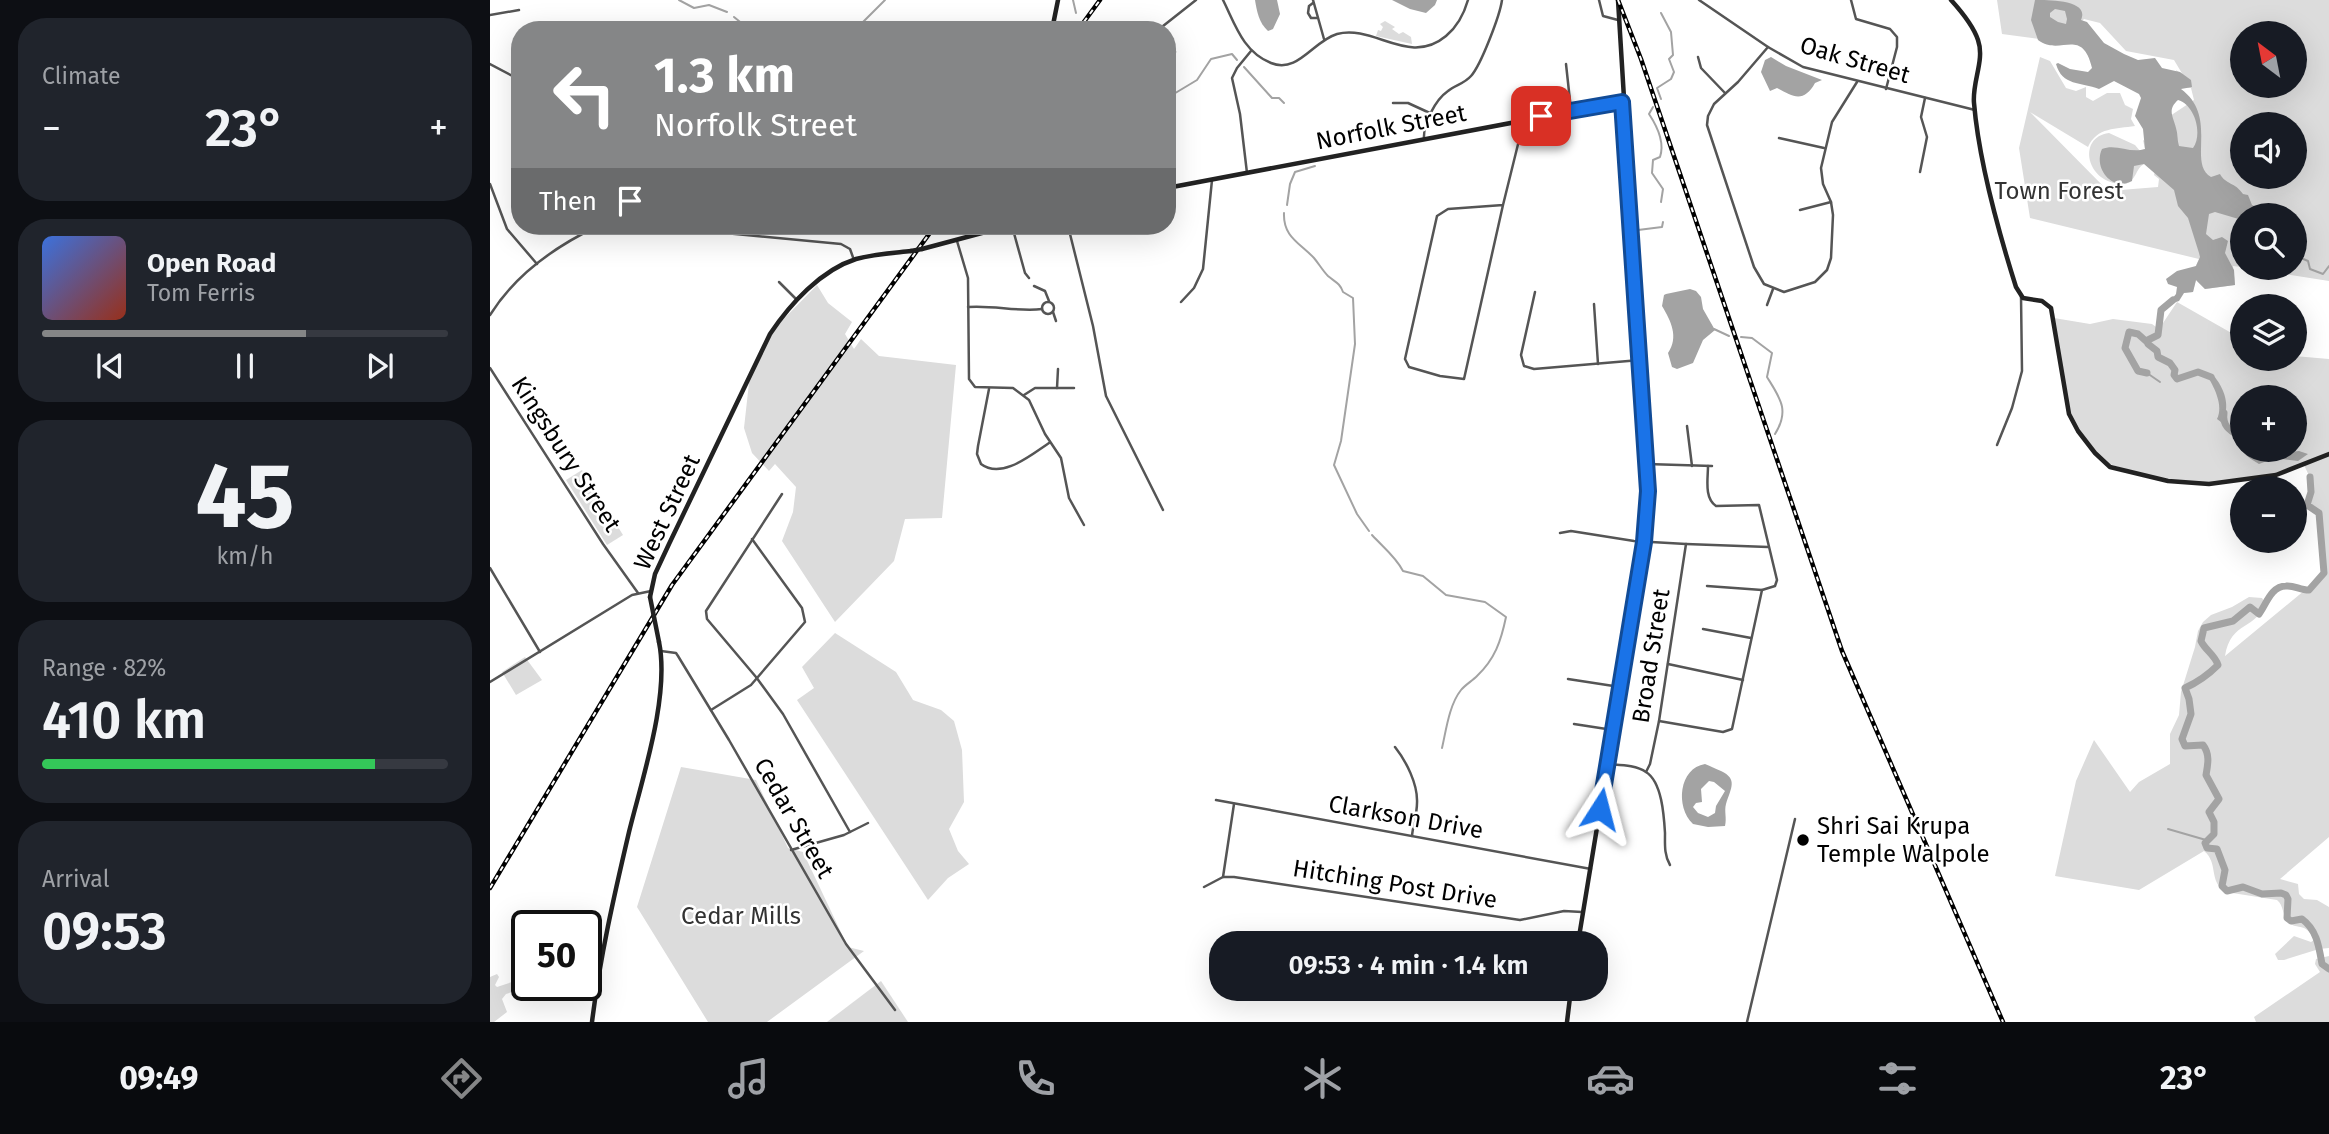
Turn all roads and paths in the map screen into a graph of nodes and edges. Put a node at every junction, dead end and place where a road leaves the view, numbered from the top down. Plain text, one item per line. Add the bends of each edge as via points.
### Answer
1 (1058, 0) edge
2 (1196, 0) edge
3 (1223, 0) edge
4 (1468, 0) edge
5 (1502, 0) edge
6 (1599, 0) edge
7 (1618, 0) edge
8 (1699, 0) edge
9 (1851, 0) edge
10 (1951, 0) edge
11 (1313, 2) edge
12 (519, 10) dead end
13 (490, 15) edge
14 (1317, 18) junction
15 (1618, 20) junction
16 (1054, 21) edge
17 (1169, 21) edge
18 (1324, 39) junction
19 (1768, 47) junction
20 (1252, 50) junction
21 (1698, 57) dead end
22 (490, 64) edge
23 (1566, 64) dead end
24 (511, 75) edge
25 (1857, 82) junction
26 (1886, 89) junction
27 (1725, 93) junction
28 (1925, 98) junction
29 (1622, 102) junction
30 (1393, 103) dead end
31 (1571, 110) junction
32 (1975, 110) junction
33 (1432, 114) junction
34 (1524, 120) junction
35 (1779, 138) dead end
36 (1424, 139) junction
37 (1825, 148) junction
38 (1920, 172) dead end
39 (1247, 173) junction
40 (1212, 180) junction
41 (490, 184) edge
42 (1176, 186) edge
43 (1830, 202) junction
44 (1503, 205) junction
45 (1800, 210) dead end
46 (511, 234) edge
47 (512, 235) edge
48 (581, 235) edge
49 (746, 235) edge
50 (978, 235) edge
51 (1013, 235) edge
52 (1070, 235) edge
53 (957, 241) junction
54 (854, 260) junction
55 (537, 264) junction
56 (1029, 278) dead end
57 (779, 282) dead end
58 (1034, 286) dead end
59 (1773, 289) junction
60 (1535, 292) dead end
61 (2021, 296) junction
62 (797, 300) junction
63 (1049, 301) junction
64 (1181, 302) dead end
65 (1594, 304) dead end
66 (1767, 305) dead end
67 (968, 307) junction
68 (1042, 309) junction
69 (1052, 312) junction
70 (490, 315) edge
71 (1056, 321) dead end
72 (1640, 360) junction
73 (1598, 364) junction
74 (490, 368) edge
75 (1058, 369) dead end
76 (989, 388) junction
77 (1058, 388) junction
78 (1074, 388) dead end
79 (1024, 395) junction
80 (1687, 426) dead end
81 (1050, 442) junction
82 (1997, 445) dead end
83 (2329, 454) edge
84 (1647, 464) junction
85 (1692, 466) junction
86 (782, 494) dead end
87 (1163, 510) dead end
88 (1084, 525) dead end
89 (1560, 533) dead end
90 (752, 539) junction
91 (1644, 542) junction
92 (1686, 544) junction
93 (1768, 547) junction
94 (490, 568) edge
95 (1707, 586) dead end
96 (1762, 590) junction
97 (638, 593) junction
98 (651, 594) junction
99 (1703, 629) dead end
100 (1753, 639) junction
101 (661, 651) junction
102 (540, 652) junction
103 (1668, 664) junction
104 (756, 677) junction
105 (1568, 679) dead end
106 (1744, 681) junction
107 (490, 682) edge
108 (1620, 687) junction
109 (711, 710) junction
110 (1659, 721) junction
111 (1574, 724) dead end
112 (1613, 730) junction
113 (1395, 747) dead end
114 (1607, 763) junction
115 (1646, 772) junction
116 (1216, 800) dead end
117 (1234, 804) junction
118 (1795, 819) dead end
119 (868, 823) dead end
120 (849, 832) junction
121 (1412, 836) junction
122 (791, 850) junction
123 (1670, 864) dead end
124 (1591, 869) junction
125 (1223, 877) junction
126 (1204, 887) dead end
127 (1583, 912) junction
128 (1580, 931) edge
129 (1570, 1001) edge
130 (895, 1010) dead end
131 (592, 1022) edge
132 (1567, 1022) edge
133 (1747, 1022) edge

1 - 16 main road
2 - 17 street
3 - 20 street
4 - 18 street via 1452,30 1428,46 1406,47 1351,33
5 - 33 street via 1475,70 1444,94
6 - 15 street via 1603,16
7 - 15 main road
8 - 19 street, Oak Street
9 - 26 street via 1856,19 1889,29 1897,37
10 - 32 main road via 1980,46
11 - 14 street
11 - 14 street via 1308,13
12 - 13 street
14 - 18 street
15 - 29 main road
18 - 20 street via 1297,61 1283,65 1268,62
19 - 25 street, Oak Street via 1803,67
19 - 27 street
20 - 39 street via 1232,78
21 - 27 street via 1701,68
22 - 24 street
23 - 31 street
25 - 26 street, Oak Street
25 - 37 street via 1834,118
26 - 28 street, Oak Street
27 - 59 street via 1709,112 1709,134 1756,272
28 - 32 street, Oak Street
28 - 38 street via 1921,117 1927,137
29 - 31 main road, Norfolk Street
29 - 72 main road
30 - 33 street via 1408,103
31 - 34 main road, Norfolk Street
32 - 61 main road via 1989,186
33 - 36 street via 1424,127
34 - 36 main road, Norfolk Street
34 - 44 street
35 - 37 street
36 - 39 main road, Norfolk Street
37 - 43 street via 1821,177
39 - 40 main road, Norfolk Street
40 - 42 main road, Norfolk Street
40 - 64 street via 1203,269
41 - 46 street
43 - 45 street
43 - 59 street via 1832,240 1827,270 1812,283 1784,292
44 - 44 street via 1464,379 1409,367 1405,359 1437,216 1448,209
47 - 55 street
48 - 55 street
49 - 54 street via 840,244 849,248
50 - 53 main road, West Street
51 - 56 street
52 - 87 street via 1106,396
53 - 54 main road, West Street, bridge
53 - 67 street via 967,268
54 - 62 main road, West Street via 835,269
55 - 70 street
57 - 62 street
58 - 63 street via 1045,291
59 - 66 street
60 - 73 street via 1522,365 1534,369
61 - 82 street via 2022,371
61 - 83 main road via 2050,306 2069,414 2079,433 2110,467 2181,483 2216,483 2283,473
62 - 98 main road, West Street via 770,334 655,575
63 - 68 street
63 - 69 street via 1054,305
65 - 73 street
67 - 68 street
67 - 76 street via 970,379 975,387
68 - 69 street
69 - 71 street
72 - 73 street
72 - 84 main road
74 - 97 street, Kingsbury Street
75 - 77 street
76 - 79 street via 1013,388
76 - 81 street via 977,454 981,464 1006,467
77 - 78 street
77 - 79 street via 1035,388
79 - 81 street
80 - 85 street
81 - 88 street via 1061,458 1069,498
84 - 85 street
84 - 91 main road
85 - 93 street via 1710,466 1708,495 1716,506 1759,505
86 - 90 street
89 - 91 street
90 - 104 street via 706,611 707,619
90 - 104 street via 805,618 796,635
91 - 92 street
91 - 108 main road
92 - 93 street
92 - 103 street, Broad Street
93 - 96 street via 1777,585
94 - 102 street
95 - 96 street
96 - 100 street
97 - 98 street
97 - 102 street
98 - 101 main road, West Street, bridge
99 - 100 street
100 - 106 street
101 - 109 street, Cedar Street via 676,653
101 - 131 main road, West Street via 656,719 599,962
102 - 107 street
103 - 106 street
103 - 110 street, Broad Street
104 - 109 street
104 - 120 street via 783,715
105 - 108 street
106 - 110 street via 1732,729 1723,732
108 - 112 main road
109 - 122 street, Cedar Street
110 - 115 street, Broad Street
111 - 112 street
112 - 114 main road
113 - 121 street via 1417,789
114 - 115 street
114 - 124 main road
115 - 123 street via 1660,801
116 - 117 street, Clarkson Drive
117 - 121 street, Clarkson Drive
117 - 125 street
118 - 133 street
119 - 120 street
120 - 122 street
121 - 124 street, Clarkson Drive
122 - 130 street, Cedar Street via 846,944
124 - 127 main road
125 - 126 street
125 - 127 street, Hitching Post Drive via 1520,920 1555,912
127 - 128 main road
129 - 132 main road

